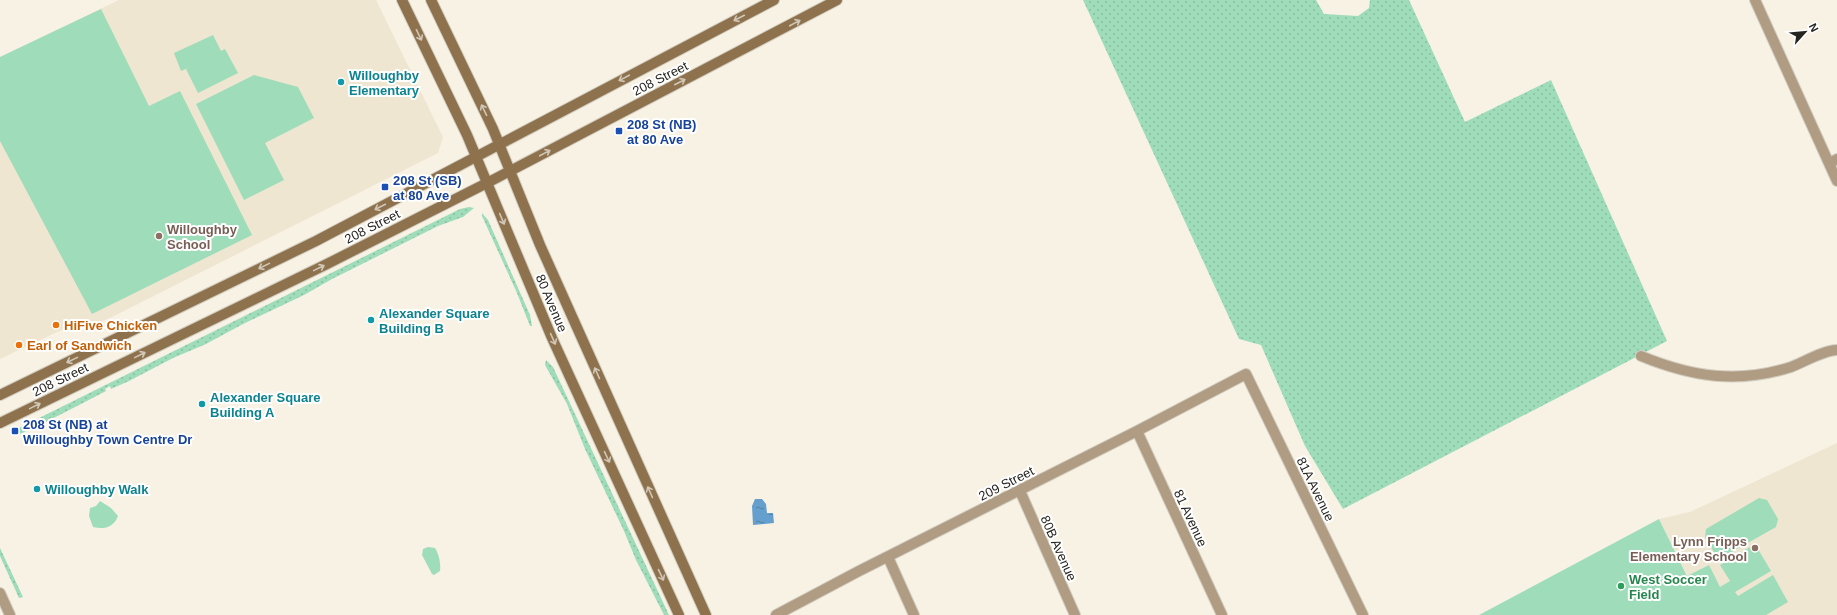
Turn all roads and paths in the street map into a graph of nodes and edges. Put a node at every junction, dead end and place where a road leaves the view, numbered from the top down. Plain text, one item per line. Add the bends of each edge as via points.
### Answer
1 (402, 0) edge
2 (431, 0) edge
3 (774, 0) edge
4 (837, 0) edge
5 (1755, 0) edge
6 (500, 146) junction
7 (477, 157) junction
8 (1833, 161) edge
9 (510, 171) junction
10 (1837, 180) edge
11 (487, 183) junction
12 (1836, 348) edge
13 (1641, 356) dead end
14 (1246, 374) joint
15 (0, 395) edge
16 (0, 423) edge
17 (1138, 432) junction
18 (1020, 491) junction
19 (888, 557) junction
20 (0, 593) edge
21 (10, 615) edge
22 (680, 615) edge
23 (706, 615) edge
24 (776, 615) edge
25 (914, 615) edge
26 (1075, 615) edge
27 (1222, 615) edge
28 (1363, 615) edge

1 -> 7 main road, 80 Avenue
6 -> 2 main road, 80 Avenue
3 -> 6 main road, 208 Street
9 -> 4 main road, 208 Street
5 - 8 street
6 - 7 main road, 208 Street
6 - 9 main road, 80 Avenue
7 - 11 main road, 80 Avenue
7 -> 15 main road, 208 Street via 316,241
8 - 10 street
9 - 11 main road, 208 Street
23 -> 9 main road, 80 Avenue via 540,245
16 -> 11 main road, 208 Street
11 -> 22 main road, 80 Avenue via 552,338
12 - 13 street via 1791,367 1760,375 1736,376 1710,376 1661,364
14 - 17 street, 209 Street
14 - 28 street, 81A Avenue
17 - 18 street, 209 Street
17 - 27 street, 81 Avenue
18 - 19 street, 209 Street
18 - 26 street, 80B Avenue
19 - 24 street, 209 Street
19 - 25 street
20 - 21 street

